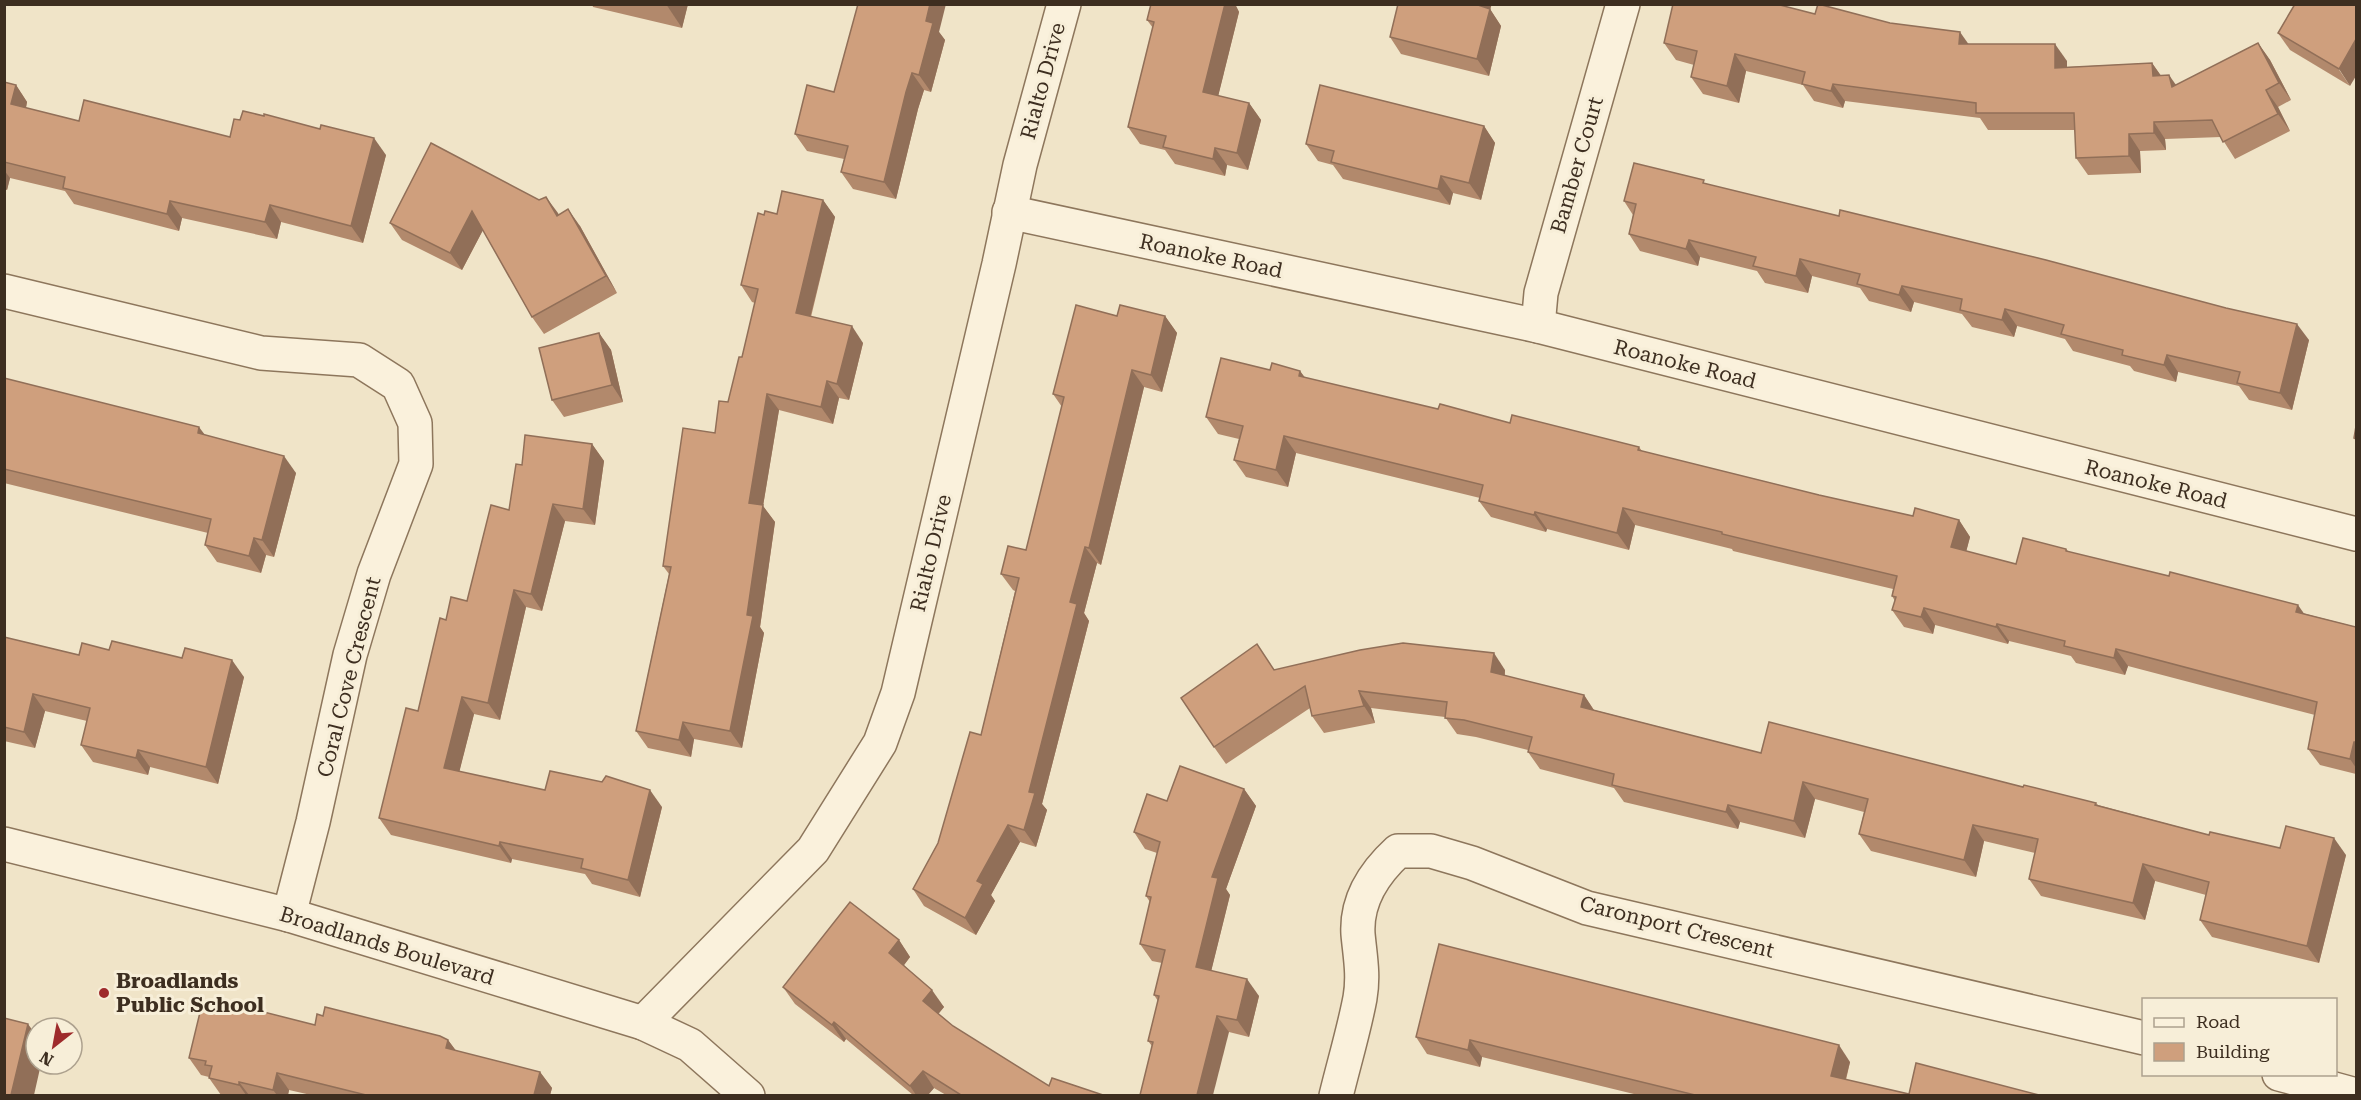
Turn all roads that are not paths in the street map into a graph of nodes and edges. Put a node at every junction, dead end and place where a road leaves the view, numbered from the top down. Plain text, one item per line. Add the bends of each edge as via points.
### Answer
1 (1064, 4) edge
2 (1623, 4) edge
3 (1009, 212) junction
4 (4, 291) edge
5 (1538, 326) junction
6 (2356, 534) edge
7 (4, 844) edge
8 (289, 915) junction
9 (643, 1023) junction
10 (2142, 1038) edge
11 (2286, 1076) edge
12 (748, 1095) edge
13 (1336, 1095) edge
14 (2356, 1095) edge

1 - 3 street, Rialto Drive
2 - 5 street, Bamber Court via 1541,293
3 - 5 street, Roanoke Road
3 - 9 street, Rialto Drive via 898,693 880,743 813,850
4 - 8 street, Coral Cove Crescent via 261,353 359,360 398,385 414,423 416,464 374,574 351,655
5 - 6 street, Roanoke Road
7 - 8 street, Broadlands Boulevard
8 - 9 street, Broadlands Boulevard
9 - 12 street, Broadlands Boulevard via 690,1046
10 - 13 street, Caronport Crescent via 1587,908 1472,863 1431,851 1398,850 1368,886 1358,914 1363,971 1360,997
11 - 14 street

